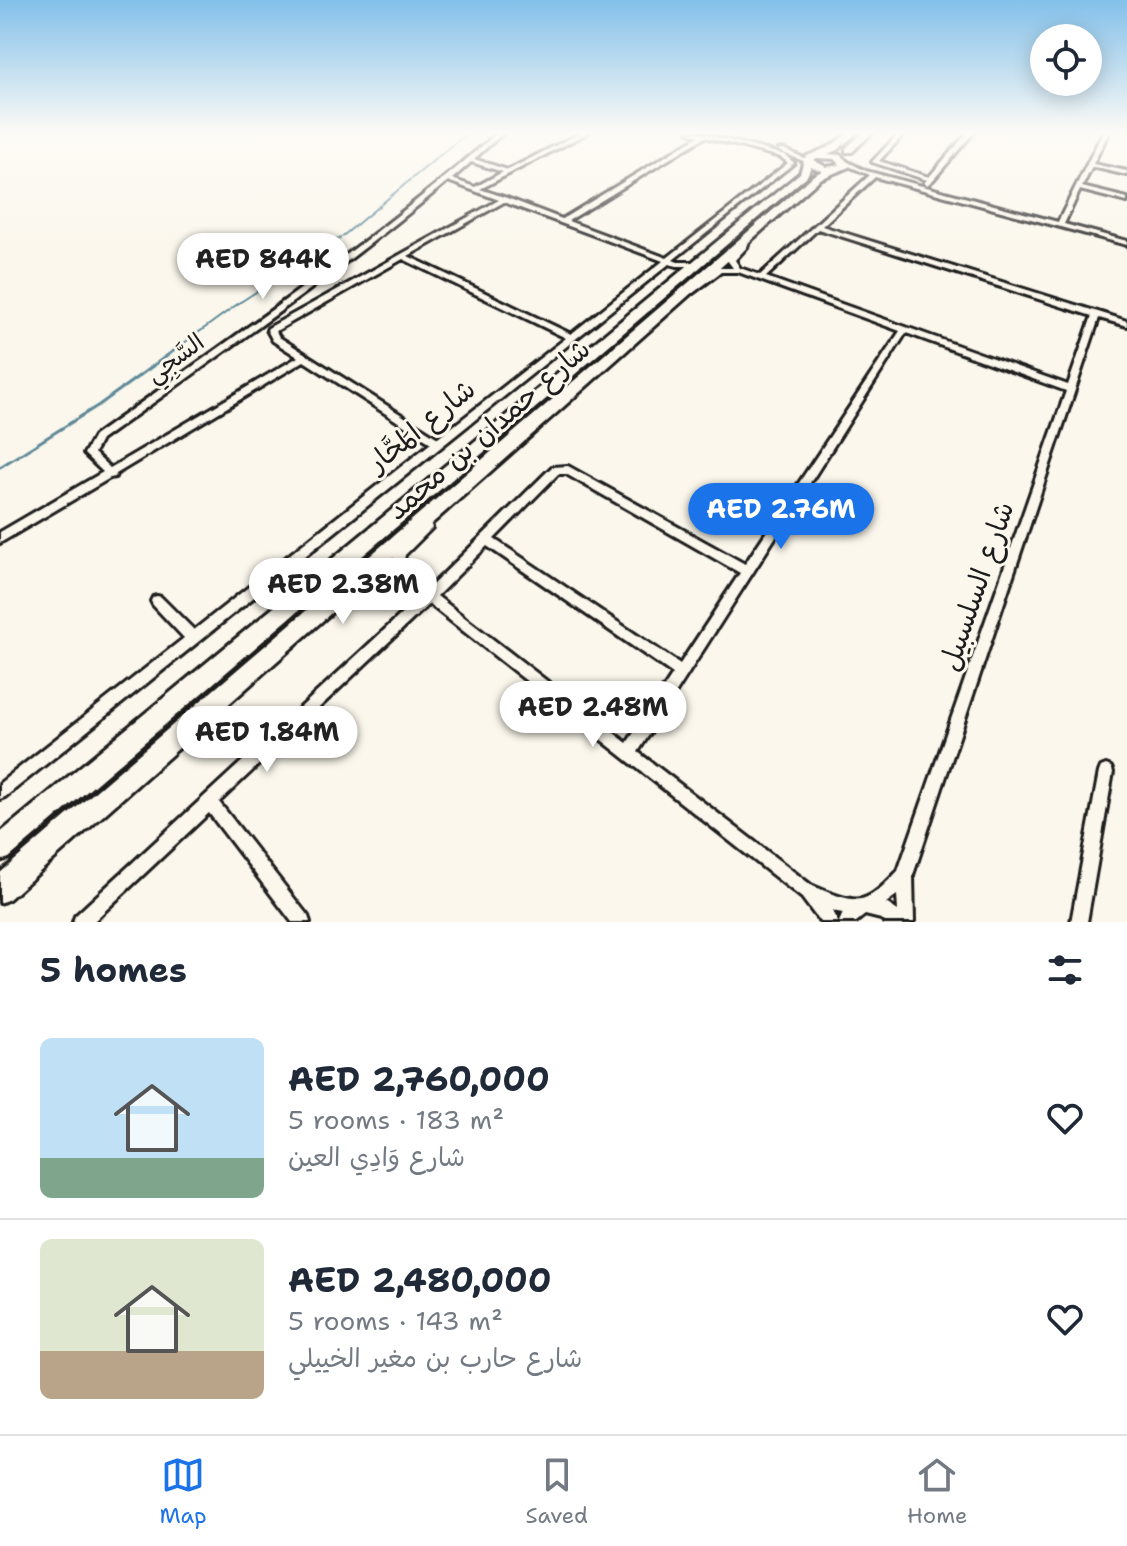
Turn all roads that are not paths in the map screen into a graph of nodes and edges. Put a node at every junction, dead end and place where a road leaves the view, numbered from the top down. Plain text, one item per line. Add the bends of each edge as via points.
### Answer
1 (455, 175) edge
2 (502, 175) edge
3 (639, 175) edge
4 (778, 175) edge
5 (803, 175) edge
6 (821, 175) edge
7 (874, 175) joint
8 (918, 175) edge
9 (934, 175) edge
10 (1085, 175) edge
11 (931, 179) junction
12 (450, 180) junction
13 (477, 188) junction
14 (923, 188) junction
15 (1078, 188) junction
16 (505, 199) junction
17 (1127, 200) edge
18 (564, 221) junction
19 (1060, 225) junction
20 (817, 227) junction
21 (747, 238) junction
22 (1127, 243) edge
23 (402, 256) junction
24 (681, 266) junction
25 (739, 270) junction
26 (330, 274) junction
27 (761, 278) junction
28 (350, 284) junction
29 (680, 294) junction
30 (1096, 315) junction
31 (1127, 324) edge
32 (904, 330) junction
33 (571, 337) junction
34 (305, 357) junction
35 (1070, 389) junction
36 (438, 443) junction
37 (111, 474) junction
38 (452, 495) junction
39 (0, 538) edge
40 (486, 539) junction
41 (747, 571) junction
42 (404, 578) junction
43 (427, 598) junction
44 (157, 601) dead end
45 (193, 638) junction
46 (276, 648) junction
47 (681, 672) junction
48 (629, 753) junction
49 (1106, 772) dead end
50 (0, 792) edge
51 (209, 801) junction
52 (0, 849) edge
53 (905, 875) junction
54 (0, 890) edge
55 (805, 891) junction
56 (862, 907) junction
57 (81, 922) edge
58 (302, 922) edge
59 (830, 922) edge
60 (847, 922) edge
61 (898, 922) edge
62 (906, 922) edge
63 (1079, 922) edge

1 - 12 street, السَّجِي
2 - 13 street
3 - 18 street
4 - 24 street, شارع المَحَّار
5 - 24 main road, شارع حمدان بن محمد
6 - 21 main road, شارع حمدان بن محمد
7 - 14 street
7 - 20 street
8 - 11 street
9 - 11 street
10 - 15 street
11 - 14 street
12 - 13 street
12 - 26 street, السَّجِي
13 - 16 street
14 - 19 street
15 - 17 street
15 - 19 street
16 - 18 street
16 - 23 street
18 - 24 street
19 - 22 street
20 - 27 street
20 - 30 street
21 - 25 street via 730,262
21 - 29 main road, شارع حمدان بن محمد
23 - 28 street
23 - 33 street
24 - 33 street, شارع المَحَّار
24 - 52 main road, شارع حمدان بن محمد
25 - 27 street
25 - 29 street via 719,270
26 - 28 street
26 - 37 street, السَّجِي via 97,438 89,454
27 - 32 street
28 - 34 street via 271,330 273,337
29 - 38 main road, شارع حمدان بن محمد
30 - 31 street
30 - 35 street, شارع السلسبيل
32 - 35 street
32 - 41 street
33 - 36 street, شارع المَحَّار
34 - 36 street
34 - 37 street
35 - 53 street, شارع السلسبيل
36 - 45 street, شارع المَحَّار
37 - 39 street
38 - 42 street via 400,553 397,565
38 - 46 main road, شارع حمدان بن محمد
40 - 41 street via 556,470 568,470
40 - 43 street
40 - 47 street
41 - 47 street
42 - 43 street
42 - 46 street via 386,575 370,580
43 - 48 street
43 - 51 street
44 - 45 street
45 - 50 street, شارع المَحَّار
46 - 54 main road, شارع حمدان بن محمد
47 - 48 street
48 - 55 street
49 - 63 street
51 - 57 street
51 - 58 street
53 - 56 street via 887,894
53 - 62 street, شارع السلسبيل
55 - 56 street via 832,903
55 - 59 street
56 - 60 street
56 - 61 street via 885,911

